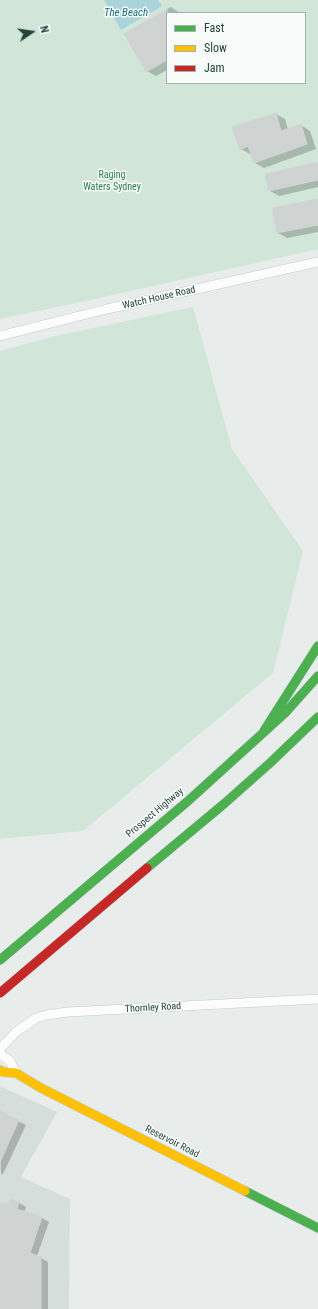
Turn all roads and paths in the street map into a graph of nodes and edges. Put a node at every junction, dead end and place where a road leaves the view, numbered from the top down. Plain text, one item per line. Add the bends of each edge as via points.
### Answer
1 (318, 262) edge
2 (0, 336) edge
3 (318, 646) edge
4 (318, 676) edge
5 (318, 717) edge
6 (264, 731) junction
7 (0, 960) edge
8 (0, 993) edge
9 (318, 999) edge
10 (0, 1049) edge
11 (0, 1054) edge
12 (0, 1070) edge
13 (16, 1073) junction
14 (318, 1228) edge

1 - 2 street, Watch House Road via 107,309
3 - 6 main road
4 - 6 main road, Prospect Highway
5 - 8 main road via 225,804
6 - 7 main road, Prospect Highway via 188,801
9 - 10 street, Thornley Road via 47,1015 36,1018 16,1032
11 - 13 street, Reservoir Road via 10,1061
12 - 13 main road, Reservoir Road
13 - 14 main road, Reservoir Road via 40,1088

